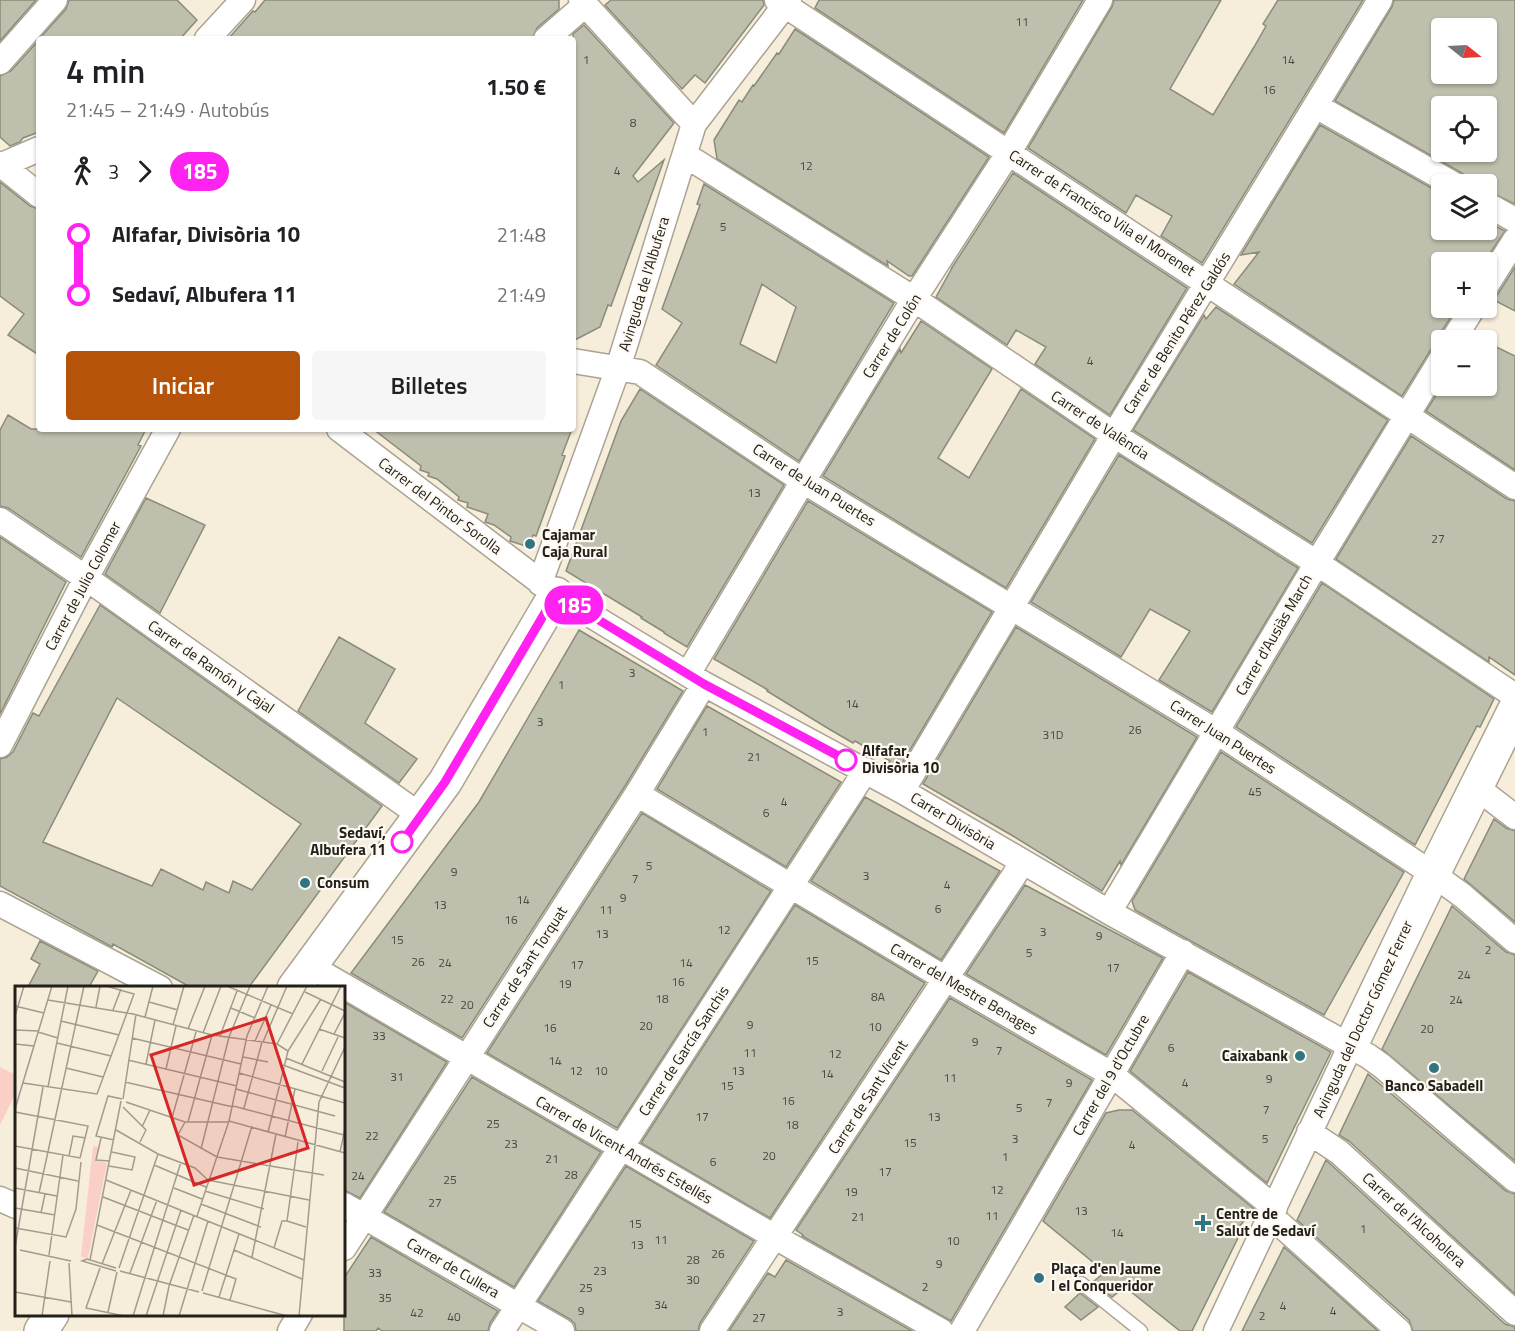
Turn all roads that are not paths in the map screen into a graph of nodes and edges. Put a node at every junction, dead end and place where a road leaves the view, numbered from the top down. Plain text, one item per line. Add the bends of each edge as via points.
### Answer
1 (55, 0) edge
2 (243, 0) edge
3 (1100, 0) edge
4 (1380, 0) edge
5 (584, 2) edge
6 (784, 2) edge
7 (210, 36) edge
8 (549, 36) edge
9 (0, 62) edge
10 (1316, 106) junction
11 (694, 124) junction
12 (36, 150) edge
13 (1009, 152) junction
14 (685, 155) junction
15 (1, 166) edge
16 (1435, 174) edge
17 (36, 193) edge
18 (1497, 210) edge
19 (1515, 220) edge
20 (1515, 240) edge
21 (1497, 269) edge
22 (1209, 283) junction
23 (914, 299) junction
24 (576, 361) edge
25 (618, 368) junction
26 (1431, 375) edge
27 (1406, 415) junction
28 (166, 432) edge
29 (343, 432) edge
30 (1114, 435) junction
31 (803, 481) junction
32 (1515, 487) edge
33 (0, 519) edge
34 (1317, 563) junction
35 (86, 578) junction
36 (548, 589) junction
37 (1011, 605) junction
38 (696, 679) junction
39 (1515, 696) edge
40 (1515, 709) edge
41 (1217, 732) junction
42 (0, 745) edge
43 (866, 770) junction
44 (1476, 787) junction
45 (902, 790) junction
46 (637, 794) junction
47 (421, 816) junction
48 (1515, 817) edge
49 (1023, 862) junction
50 (1432, 874) junction
51 (791, 886) junction
52 (0, 904) edge
53 (1109, 912) junction
54 (1515, 941) edge
55 (1183, 952) junction
56 (302, 977) edge
57 (946, 979) junction
58 (158, 986) edge
59 (320, 986) edge
60 (345, 998) edge
61 (1350, 1047) junction
62 (467, 1059) junction
63 (1111, 1074) junction
64 (1309, 1132) junction
65 (621, 1148) junction
66 (1515, 1180) edge
67 (0, 1199) edge
68 (15, 1206) edge
69 (353, 1211) edge
70 (1273, 1212) junction
71 (774, 1238) junction
72 (345, 1244) edge
73 (1081, 1283) dead end
74 (519, 1306) junction
75 (1515, 1313) edge
76 (51, 1316) edge
77 (299, 1316) edge
78 (41, 1331) edge
79 (290, 1331) edge
80 (502, 1331) edge
81 (562, 1331) edge
82 (712, 1331) edge
83 (941, 1331) edge
84 (962, 1331) edge
85 (1141, 1331) edge
86 (1216, 1331) edge
87 (1399, 1331) edge

1 - 9 street
2 - 7 street
3 - 13 street, Carrer de Colón
4 - 10 street, Carrer de Benito Pérez Galdós
5 - 8 street
5 - 11 street
6 - 11 street, Avinguda de l'Albufera
6 - 13 street, Carrer de Francisco Vila el Morenet
10 - 16 street
10 - 22 street, Carrer de Benito Pérez Galdós
11 - 14 street, Avinguda de l'Albufera
12 - 15 street
13 - 22 street, Carrer de Francisco Vila el Morenet
13 - 23 street, Carrer de Colón
14 - 23 street, Carrer de València
14 - 25 street, Avinguda de l'Albufera
15 - 17 street
18 - 19 street
20 - 21 street
22 - 27 street, Carrer de Francisco Vila el Morenet
22 - 30 street, Carrer de Benito Pérez Galdós
23 - 30 street, Carrer de València
23 - 31 street, Carrer de Colón
24 - 25 street
25 - 31 street, Carrer de Juan Puertes via 640,372
25 - 36 street, Avinguda de l'Albufera
26 - 27 street, Carrer d'Ausiàs March
27 - 32 street, Carrer de Francisco Vila el Morenet
27 - 34 street, Carrer d'Ausiàs March
28 - 35 street, Carrer de Julio Colomer
29 - 36 street, Carrer del Pintor Sorolla
30 - 34 street, Carrer de València
30 - 37 street, Carrer de Benito Pérez Galdós
31 - 37 street, Carrer de Juan Puertes
31 - 38 street, Carrer de Colón
33 - 35 street, Carrer de Ramón y Cajal
34 - 39 street, Carrer de València
34 - 41 street, Carrer d'Ausiàs March
35 - 42 street, Carrer de Julio Colomer
35 - 47 street, Carrer de Ramón y Cajal
36 - 38 street, Carrer Divisòria
36 - 47 street, Avinguda de l'Albufera via 445,782
37 - 41 street, Carrer Juan Puertes
37 - 45 street, Carrer de Benito Pérez Galdós
38 - 43 street, Carrer Divisòria
38 - 46 street, Carrer de Sant Torquat
40 - 44 street, Avinguda del Doctor Gómez Ferrer
41 - 50 street, Carrer Juan Puertes
41 - 53 street, Carrer d'Ausiàs March
43 - 45 street, Carrer Divisòria
43 - 51 street, Carrer de García Sanchis
44 - 48 street
44 - 50 street, Avinguda del Doctor Gómez Ferrer
45 - 49 street, Carrer Divisòria
46 - 51 street, Carrer del Mestre Benages
46 - 62 street, Carrer de Sant Torquat
47 - 56 street, Avinguda de l'Albufera
49 - 53 street, Carrer Divisòria
49 - 57 street, Carrer de Sant Vicent
50 - 54 street, Carrer Juan Puertes
50 - 61 street, Avinguda del Doctor Gómez Ferrer
51 - 57 street, Carrer del Mestre Benages
51 - 65 street, Carrer de García Sanchis
52 - 58 street
53 - 55 street, Carrer Divisòria
55 - 61 street, Carrer Divisòria
55 - 63 street, Carrer del 9 d'Octubre
56 - 59 street, Carrer de Vicent Andrés Estellés
57 - 63 street, Carrer del Mestre Benages
57 - 71 street, Carrer de Sant Vicent
60 - 62 street, Carrer de Vicent Andrés Estellés
61 - 64 street, Avinguda del Doctor Gómez Ferrer
61 - 66 street, Carrer Divisòria via 1382,1066
62 - 65 street, Carrer de Vicent Andrés Estellés
62 - 69 street, Carrer de Sant Torquat
63 - 70 street, Carrer del Mestre Benages
63 - 84 street, Carrer del 9 d'Octubre
64 - 70 street, Avinguda del Doctor Gómez Ferrer
64 - 75 street, Carrer de l'Alcoholera via 1339,1152
65 - 71 street, Carrer de Vicent Andrés Estellés
65 - 74 street, Carrer de García Sanchis
67 - 68 street
69 - 72 street, Carrer de Sant Torquat
69 - 74 street, Carrer de Cullera
70 - 86 street, Avinguda del Doctor Gómez Ferrer
70 - 87 street
71 - 82 street, Carrer de Sant Vicent
71 - 83 street, Carrer de Vicent Andrés Estellés
73 - 85 lane
74 - 80 street, Carrer de García Sanchis
74 - 81 street, Carrer de Cullera
76 - 78 street
77 - 79 street

